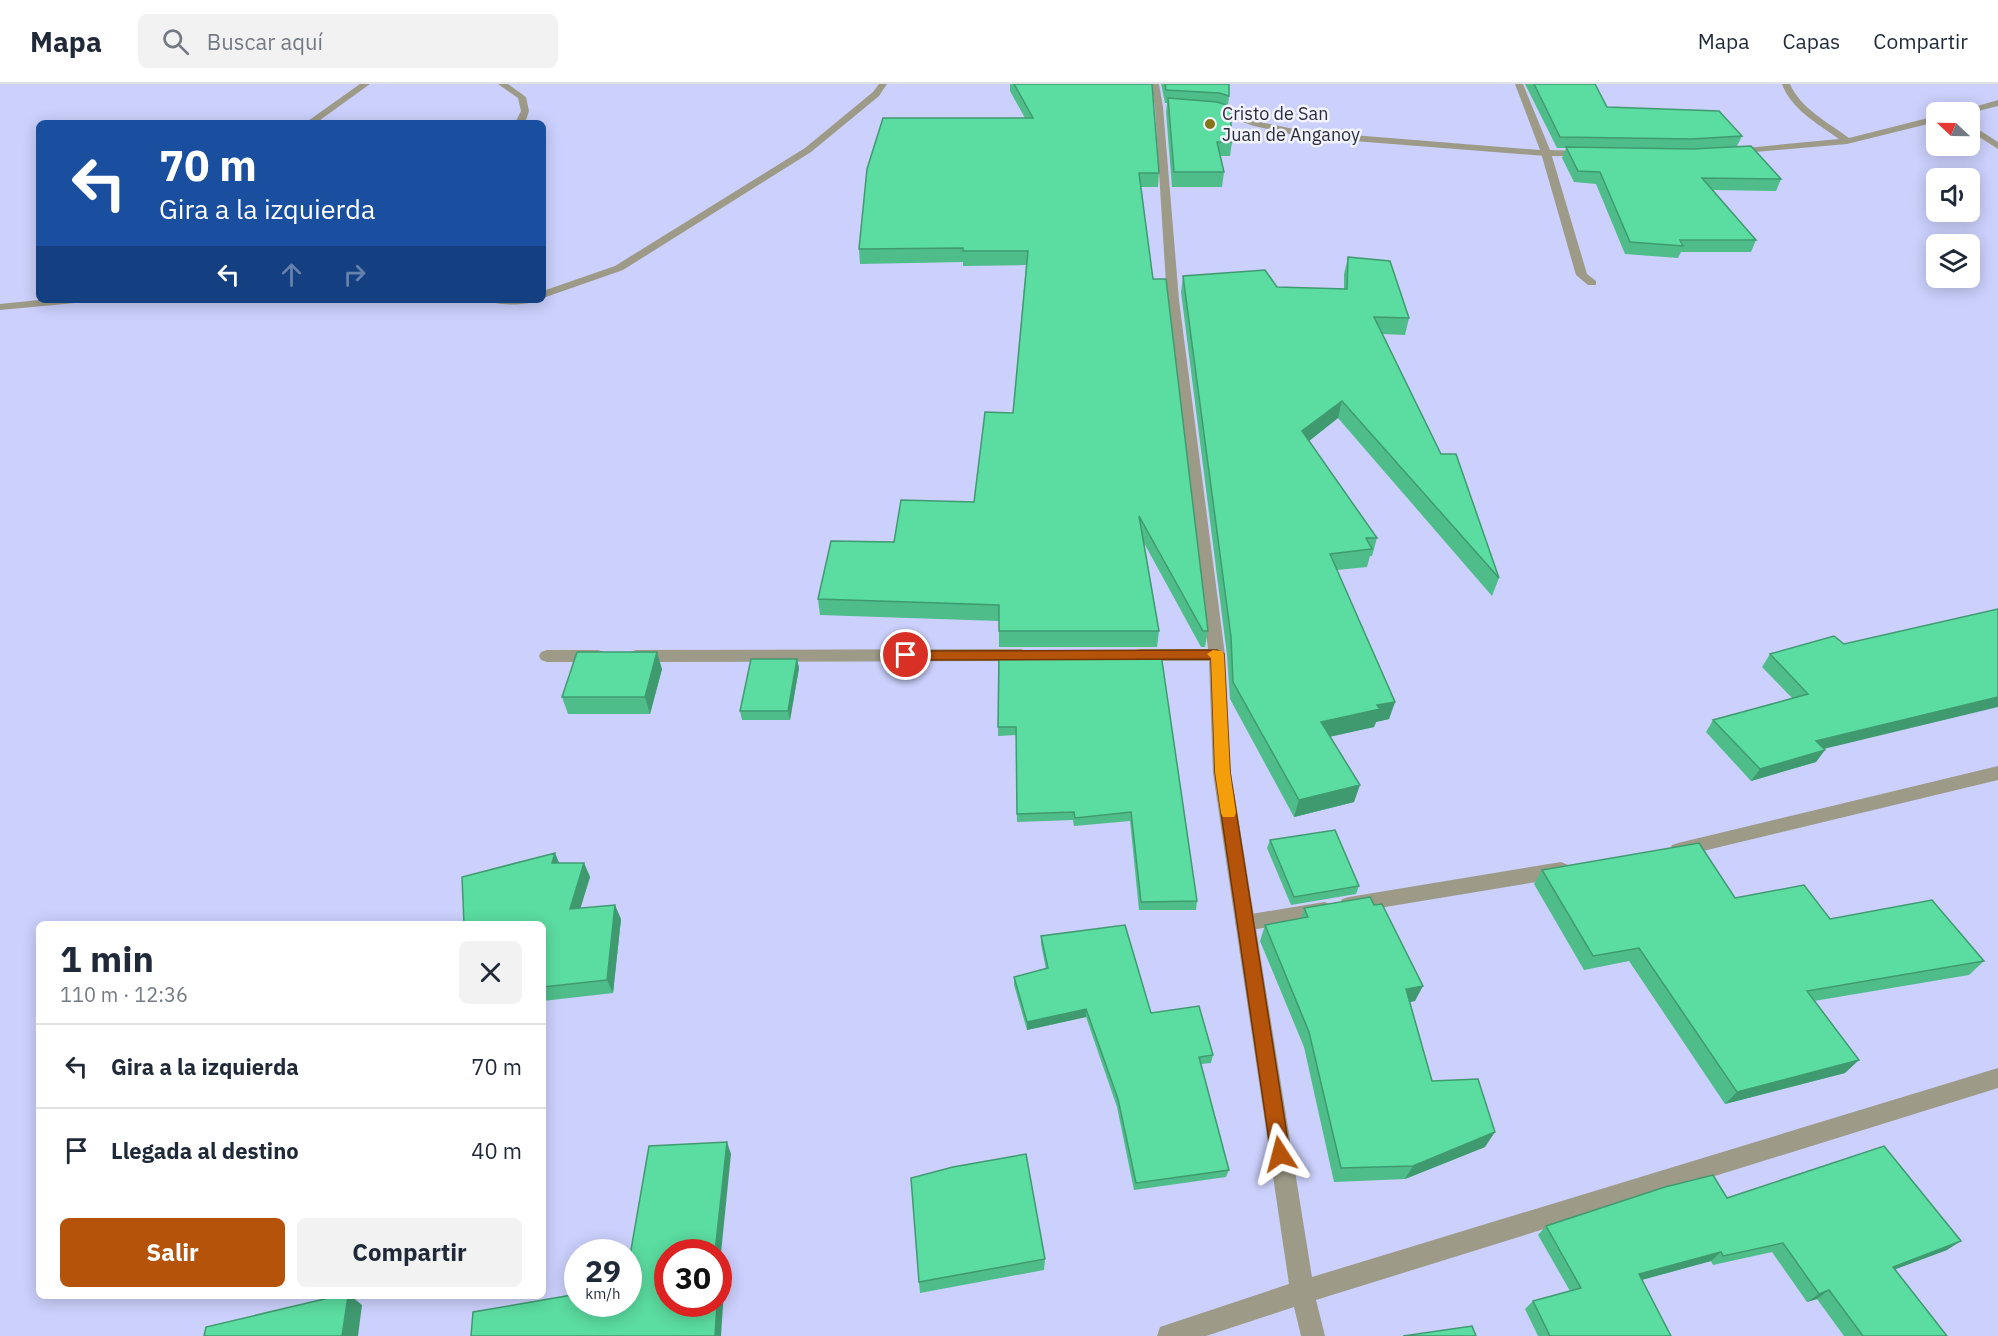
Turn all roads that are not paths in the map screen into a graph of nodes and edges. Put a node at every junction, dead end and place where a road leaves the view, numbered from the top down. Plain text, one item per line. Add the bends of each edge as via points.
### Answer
1 (366, 84) edge
2 (502, 84) edge
3 (883, 84) edge
4 (1155, 84) edge
5 (1519, 84) edge
6 (1786, 84) edge
7 (1998, 103) edge
8 (1980, 107) edge
9 (1196, 108) edge
10 (314, 120) edge
11 (521, 120) edge
12 (1926, 121) edge
13 (1980, 134) edge
14 (1847, 141) junction
15 (1998, 146) edge
16 (1546, 153) junction
17 (1722, 153) edge
18 (1594, 154) edge
19 (1592, 283) dead end
20 (546, 295) edge
21 (43, 303) edge
22 (0, 307) edge
23 (1217, 654) junction
24 (1038, 655) edge
25 (1121, 655) edge
26 (548, 656) dead end
27 (1998, 773) edge
28 (1658, 853) edge
29 (1576, 867) edge
30 (1245, 923) junction
31 (1998, 1078) edge
32 (1302, 1292) junction
33 (1169, 1336) edge
34 (1313, 1336) edge

1 - 10 street
2 - 11 street via 522,97 525,111
3 - 20 street via 808,150 674,234 619,268
4 - 23 street via 1164,107 1173,300
5 - 16 street
6 - 14 street via 1795,99
7 - 8 street
9 - 16 street via 1302,134
12 - 14 street
13 - 15 street
14 - 17 street
16 - 18 street
16 - 19 street via 1582,275
21 - 22 street
23 - 25 street
23 - 30 street via 1222,772
24 - 26 street
27 - 28 street
29 - 30 street
30 - 32 street
31 - 32 street
32 - 33 street
32 - 34 street

